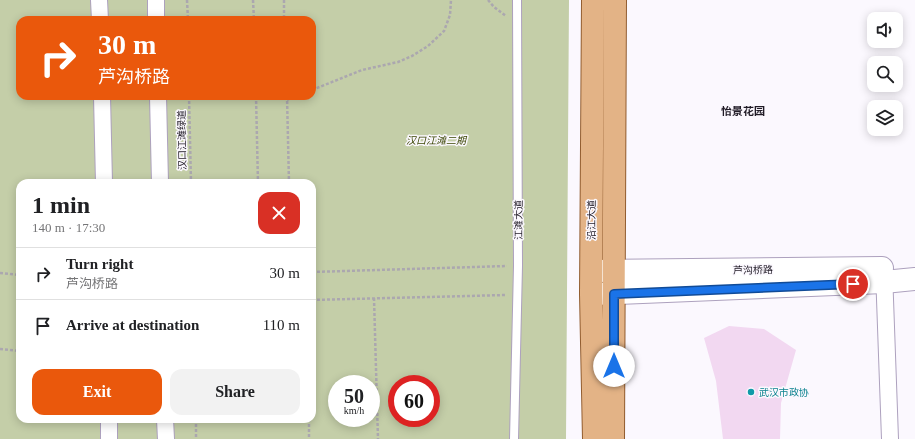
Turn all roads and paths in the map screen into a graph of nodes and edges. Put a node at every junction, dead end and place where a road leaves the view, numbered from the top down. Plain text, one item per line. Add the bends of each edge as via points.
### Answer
1 (99, 0) edge
2 (156, 0) edge
3 (187, 0) edge
4 (254, 0) edge
5 (284, 0) edge
6 (451, 0) edge
7 (488, 0) edge
8 (518, 0) edge
9 (593, 0) edge
10 (614, 0) edge
11 (100, 16) edge
12 (156, 16) edge
13 (188, 16) edge
14 (254, 16) edge
15 (284, 16) edge
16 (517, 23) junction
17 (316, 88) edge
18 (102, 100) edge
19 (158, 100) edge
20 (189, 100) edge
21 (256, 100) edge
22 (287, 100) edge
23 (104, 179) edge
24 (160, 179) edge
25 (191, 179) edge
26 (258, 179) edge
27 (289, 179) edge
28 (915, 264) edge
29 (518, 266) junction
30 (591, 271) junction
31 (613, 271) junction
32 (316, 272) edge
33 (0, 273) edge
34 (16, 275) edge
35 (884, 275) junction
36 (915, 279) edge
37 (517, 294) junction
38 (591, 294) junction
39 (614, 294) junction
40 (374, 298) junction
41 (316, 300) edge
42 (0, 349) edge
43 (16, 351) edge
44 (109, 423) edge
45 (165, 423) edge
46 (196, 423) edge
47 (309, 423) edge
48 (109, 439) edge
49 (166, 439) edge
50 (196, 439) edge
51 (309, 439) edge
52 (378, 439) edge
53 (514, 439) edge
54 (594, 439) edge
55 (613, 439) edge
56 (890, 439) edge

1 - 11 street
2 - 12 street
3 - 13 path
4 - 14 path
5 - 15 path
6 - 17 path via 450,15 444,31 428,46 398,62 362,70
7 - 16 path
8 - 16 lane, 江滩大道
9 - 30 main road, 沿江大道
10 - 31 main road
16 - 29 lane, 江滩大道
18 - 23 street
19 - 24 street
20 - 25 path, 汉口江滩绿道
21 - 26 path
22 - 27 path
28 - 35 main road, 芦沟桥路
29 - 32 path
29 - 37 lane, 江滩大道
30 - 31 main road, 芦沟桥路
30 - 38 main road, 沿江大道
31 - 35 main road, 芦沟桥路
31 - 39 main road
33 - 34 path
35 - 36 main road, 芦沟桥路
35 - 39 main road, 芦沟桥路
35 - 56 street
37 - 40 path
37 - 53 lane, 江滩大道
38 - 39 main road, 芦沟桥路
38 - 54 main road, 沿江大道
39 - 55 main road
40 - 41 path
40 - 52 path
42 - 43 path
44 - 48 street
45 - 49 street
46 - 50 path
47 - 51 path

